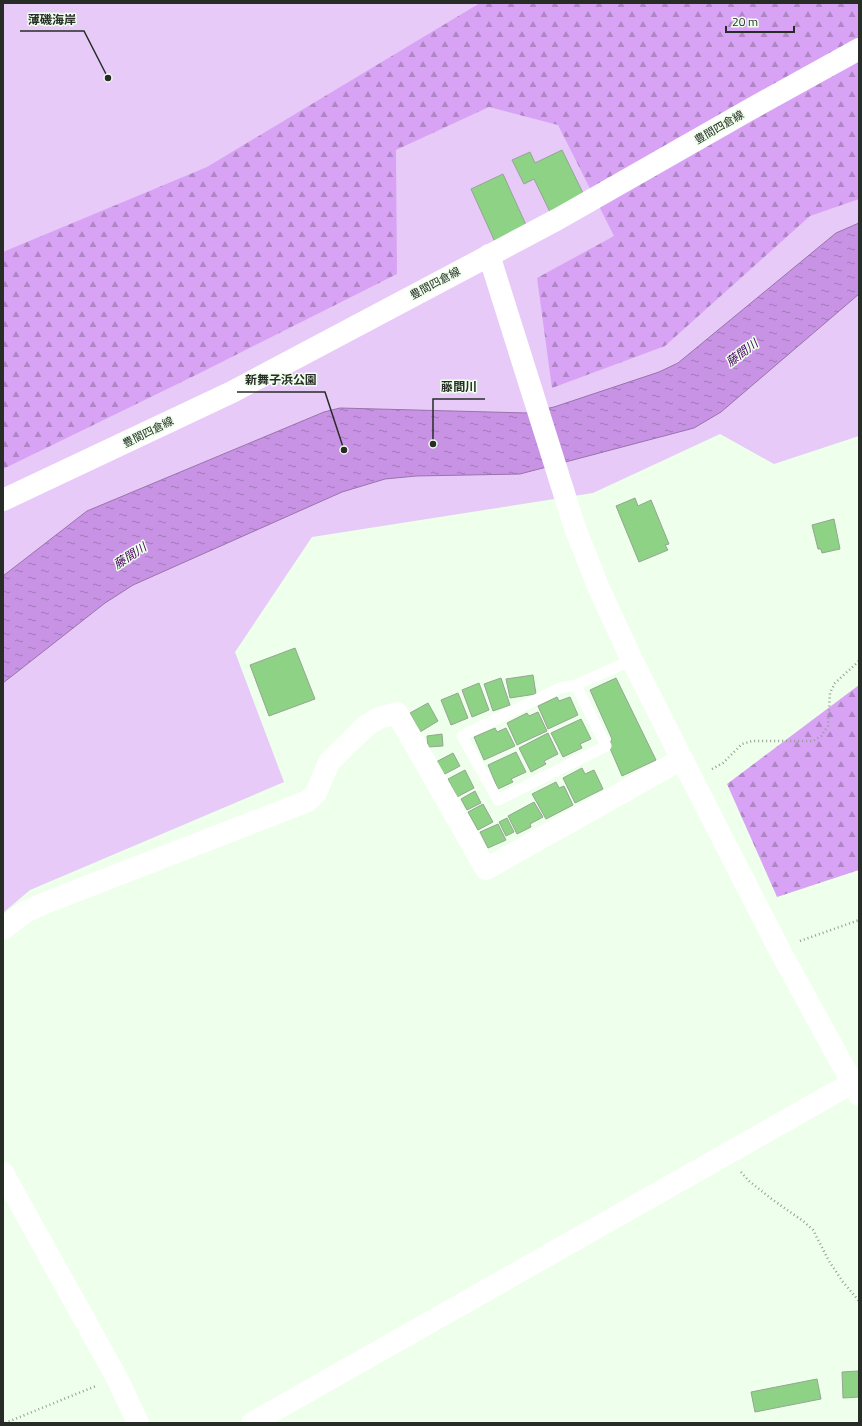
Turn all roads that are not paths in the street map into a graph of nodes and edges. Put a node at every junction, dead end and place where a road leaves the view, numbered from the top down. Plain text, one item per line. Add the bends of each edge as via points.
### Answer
1 (859, 49) edge
2 (489, 255) junction
3 (3, 500) edge
4 (632, 660) junction
5 (576, 685) junction
6 (682, 759) junction
7 (3, 930) edge
8 (856, 1089) edge
9 (3, 1173) edge
10 (138, 1423) edge
11 (252, 1423) edge

1 - 2 street, 豊間四倉線 via 558,219
2 - 3 street, 豊間四倉線 via 232,392
2 - 4 street via 581,542
4 - 5 lane
4 - 6 street
5 - 5 lane via 560,688 462,736 498,800 606,746
6 - 7 street via 486,869 397,713 379,718 367,725 329,762 316,793 308,801 45,903 25,912
6 - 8 street via 779,949
8 - 11 street via 726,1154
9 - 10 street via 117,1378

